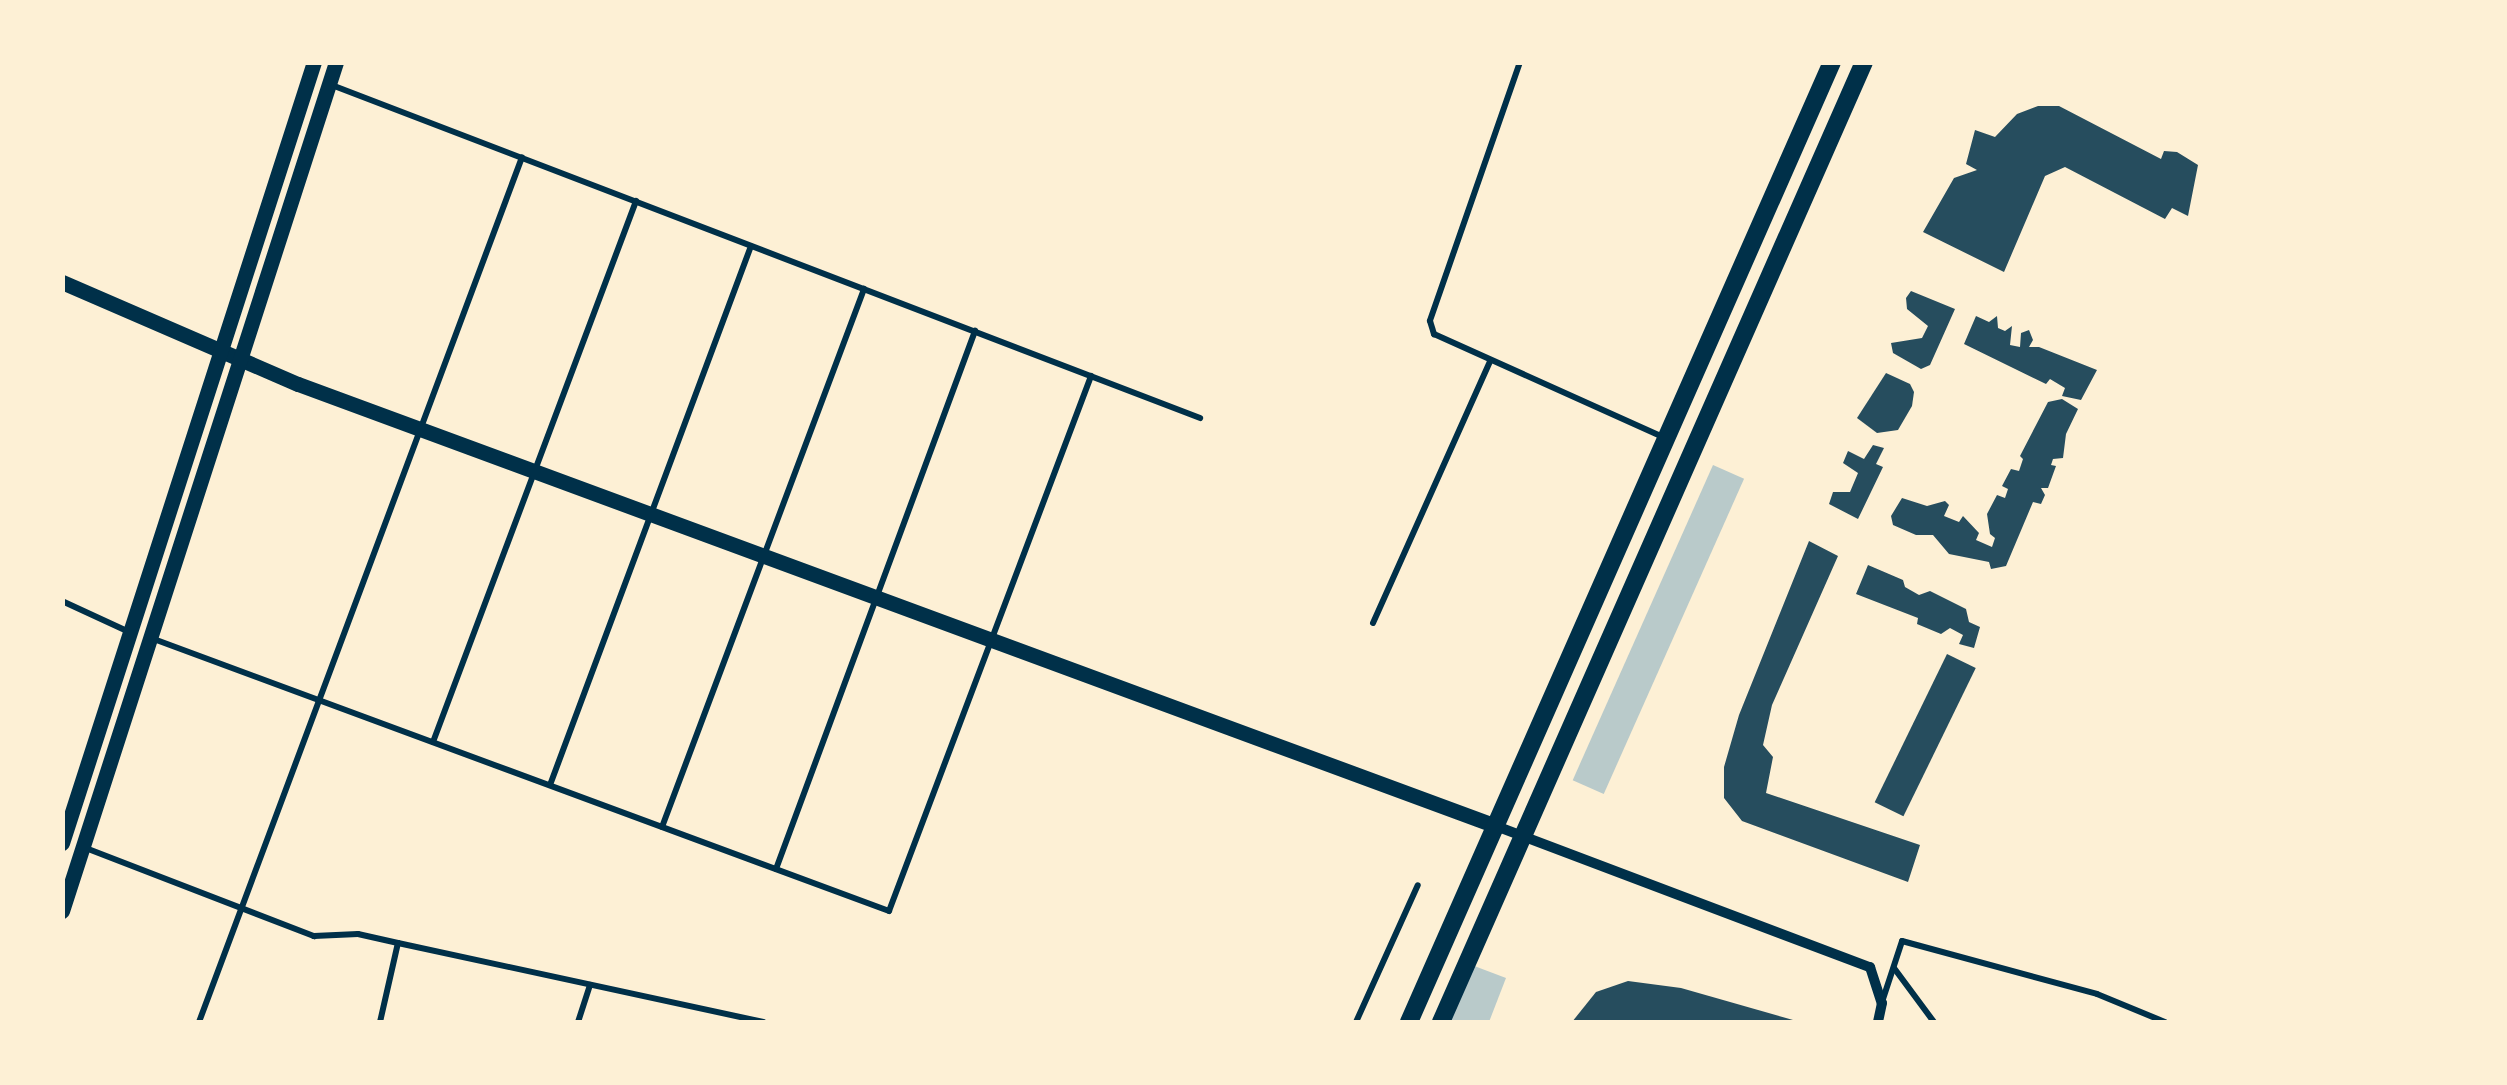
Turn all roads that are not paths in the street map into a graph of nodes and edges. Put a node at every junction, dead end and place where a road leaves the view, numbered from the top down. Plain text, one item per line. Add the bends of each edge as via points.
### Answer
1 (314, 62) edge
2 (336, 62) edge
3 (1520, 62) edge
4 (1832, 62) edge
5 (1864, 62) edge
6 (329, 84) junction
7 (522, 158) junction
8 (636, 201) junction
9 (751, 246) junction
10 (63, 282) edge
11 (864, 289) junction
12 (975, 332) junction
13 (220, 350) junction
14 (240, 359) junction
15 (1490, 361) junction
16 (1091, 376) junction
17 (1200, 418) dead end
18 (420, 430) junction
19 (1666, 439) junction
20 (534, 472) junction
21 (651, 514) junction
22 (763, 556) junction
23 (876, 598) junction
24 (62, 601) edge
25 (1373, 623) dead end
26 (130, 632) junction
27 (150, 638) junction
28 (991, 640) junction
29 (319, 700) junction
30 (433, 742) junction
31 (550, 786) junction
32 (1496, 826) junction
33 (662, 827) junction
34 (1523, 836) junction
35 (62, 843) edge
36 (83, 847) junction
37 (776, 869) junction
38 (1418, 885) dead end
39 (242, 908) junction
40 (62, 911) edge
41 (398, 944) junction
42 (1894, 966) junction
43 (590, 985) junction
44 (1882, 1003) junction
45 (199, 1022) edge
46 (380, 1022) edge
47 (578, 1022) edge
48 (764, 1022) edge
49 (1356, 1022) edge
50 (1409, 1022) edge
51 (1441, 1022) edge
52 (1878, 1022) edge
53 (1934, 1022) edge
54 (2166, 1022) edge

1 - 13 street
2 - 6 street
3 - 15 lane via 1430,321 1442,340
4 - 19 main road
5 - 34 main road
6 - 7 lane
6 - 14 street
7 - 8 lane
7 - 18 lane
8 - 9 lane
8 - 20 lane
9 - 11 lane
9 - 21 lane
10 - 13 street
11 - 12 lane
11 - 22 lane
12 - 16 lane
12 - 23 lane
13 - 14 street
13 - 26 street
14 - 18 street
14 - 27 street
15 - 19 lane
15 - 25 lane
16 - 17 lane
16 - 28 lane
18 - 20 street
18 - 29 lane
19 - 32 main road
20 - 21 street
20 - 30 lane
21 - 22 street
21 - 31 lane
22 - 23 street
22 - 33 lane
23 - 28 street
23 - 37 lane
24 - 26 lane
26 - 35 street
27 - 29 lane
27 - 36 street
28 - 32 street
28 - 37 lane via 889,911
29 - 30 lane
29 - 39 lane
30 - 31 lane
31 - 33 lane
32 - 34 street
32 - 50 main road
33 - 37 lane
34 - 44 street via 1870,966
34 - 51 main road
36 - 39 lane
36 - 40 street
38 - 49 lane
39 - 41 lane via 314,936 358,934
39 - 45 lane
41 - 43 lane
41 - 46 lane
42 - 44 lane
42 - 53 lane
42 - 54 lane via 1902,941 2097,994
43 - 47 lane
43 - 48 lane
44 - 52 street

